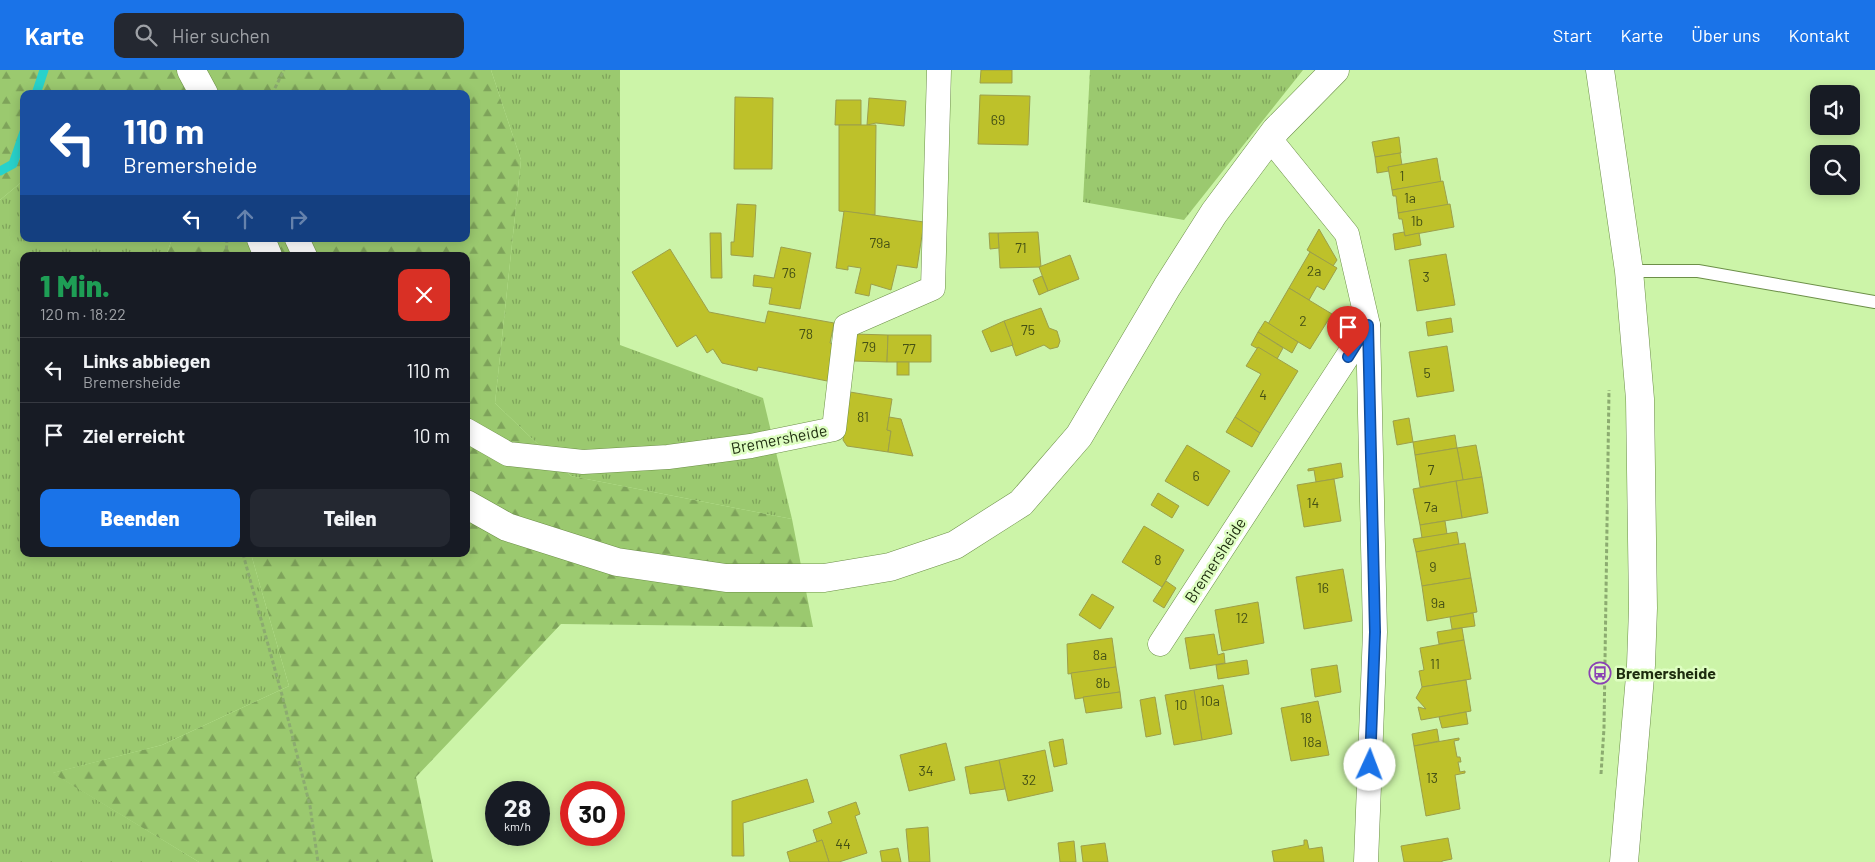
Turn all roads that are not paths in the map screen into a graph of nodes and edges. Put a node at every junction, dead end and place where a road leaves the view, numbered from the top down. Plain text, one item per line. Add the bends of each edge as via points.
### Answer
1 (191, 70) edge
2 (939, 70) edge
3 (1335, 70) edge
4 (1600, 70) edge
5 (202, 90) edge
6 (1270, 139) junction
7 (1629, 271) junction
8 (1875, 302) edge
9 (1368, 325) junction
10 (470, 432) edge
11 (470, 506) edge
12 (1160, 644) dead end
13 (1366, 862) edge
14 (1624, 862) edge

1 - 5 street
2 - 10 street, Bremersheide via 933,288 846,326 834,429 751,446 583,462 508,454
3 - 6 street
4 - 7 street
6 - 9 street via 1347,234
6 - 11 street via 1214,213 1079,436 1021,503 955,545 890,567 824,578 726,578 617,562 507,527
7 - 8 lane via 1698,271
7 - 14 street via 1640,399 1643,608
9 - 12 street, Bremersheide
9 - 13 street via 1375,632

